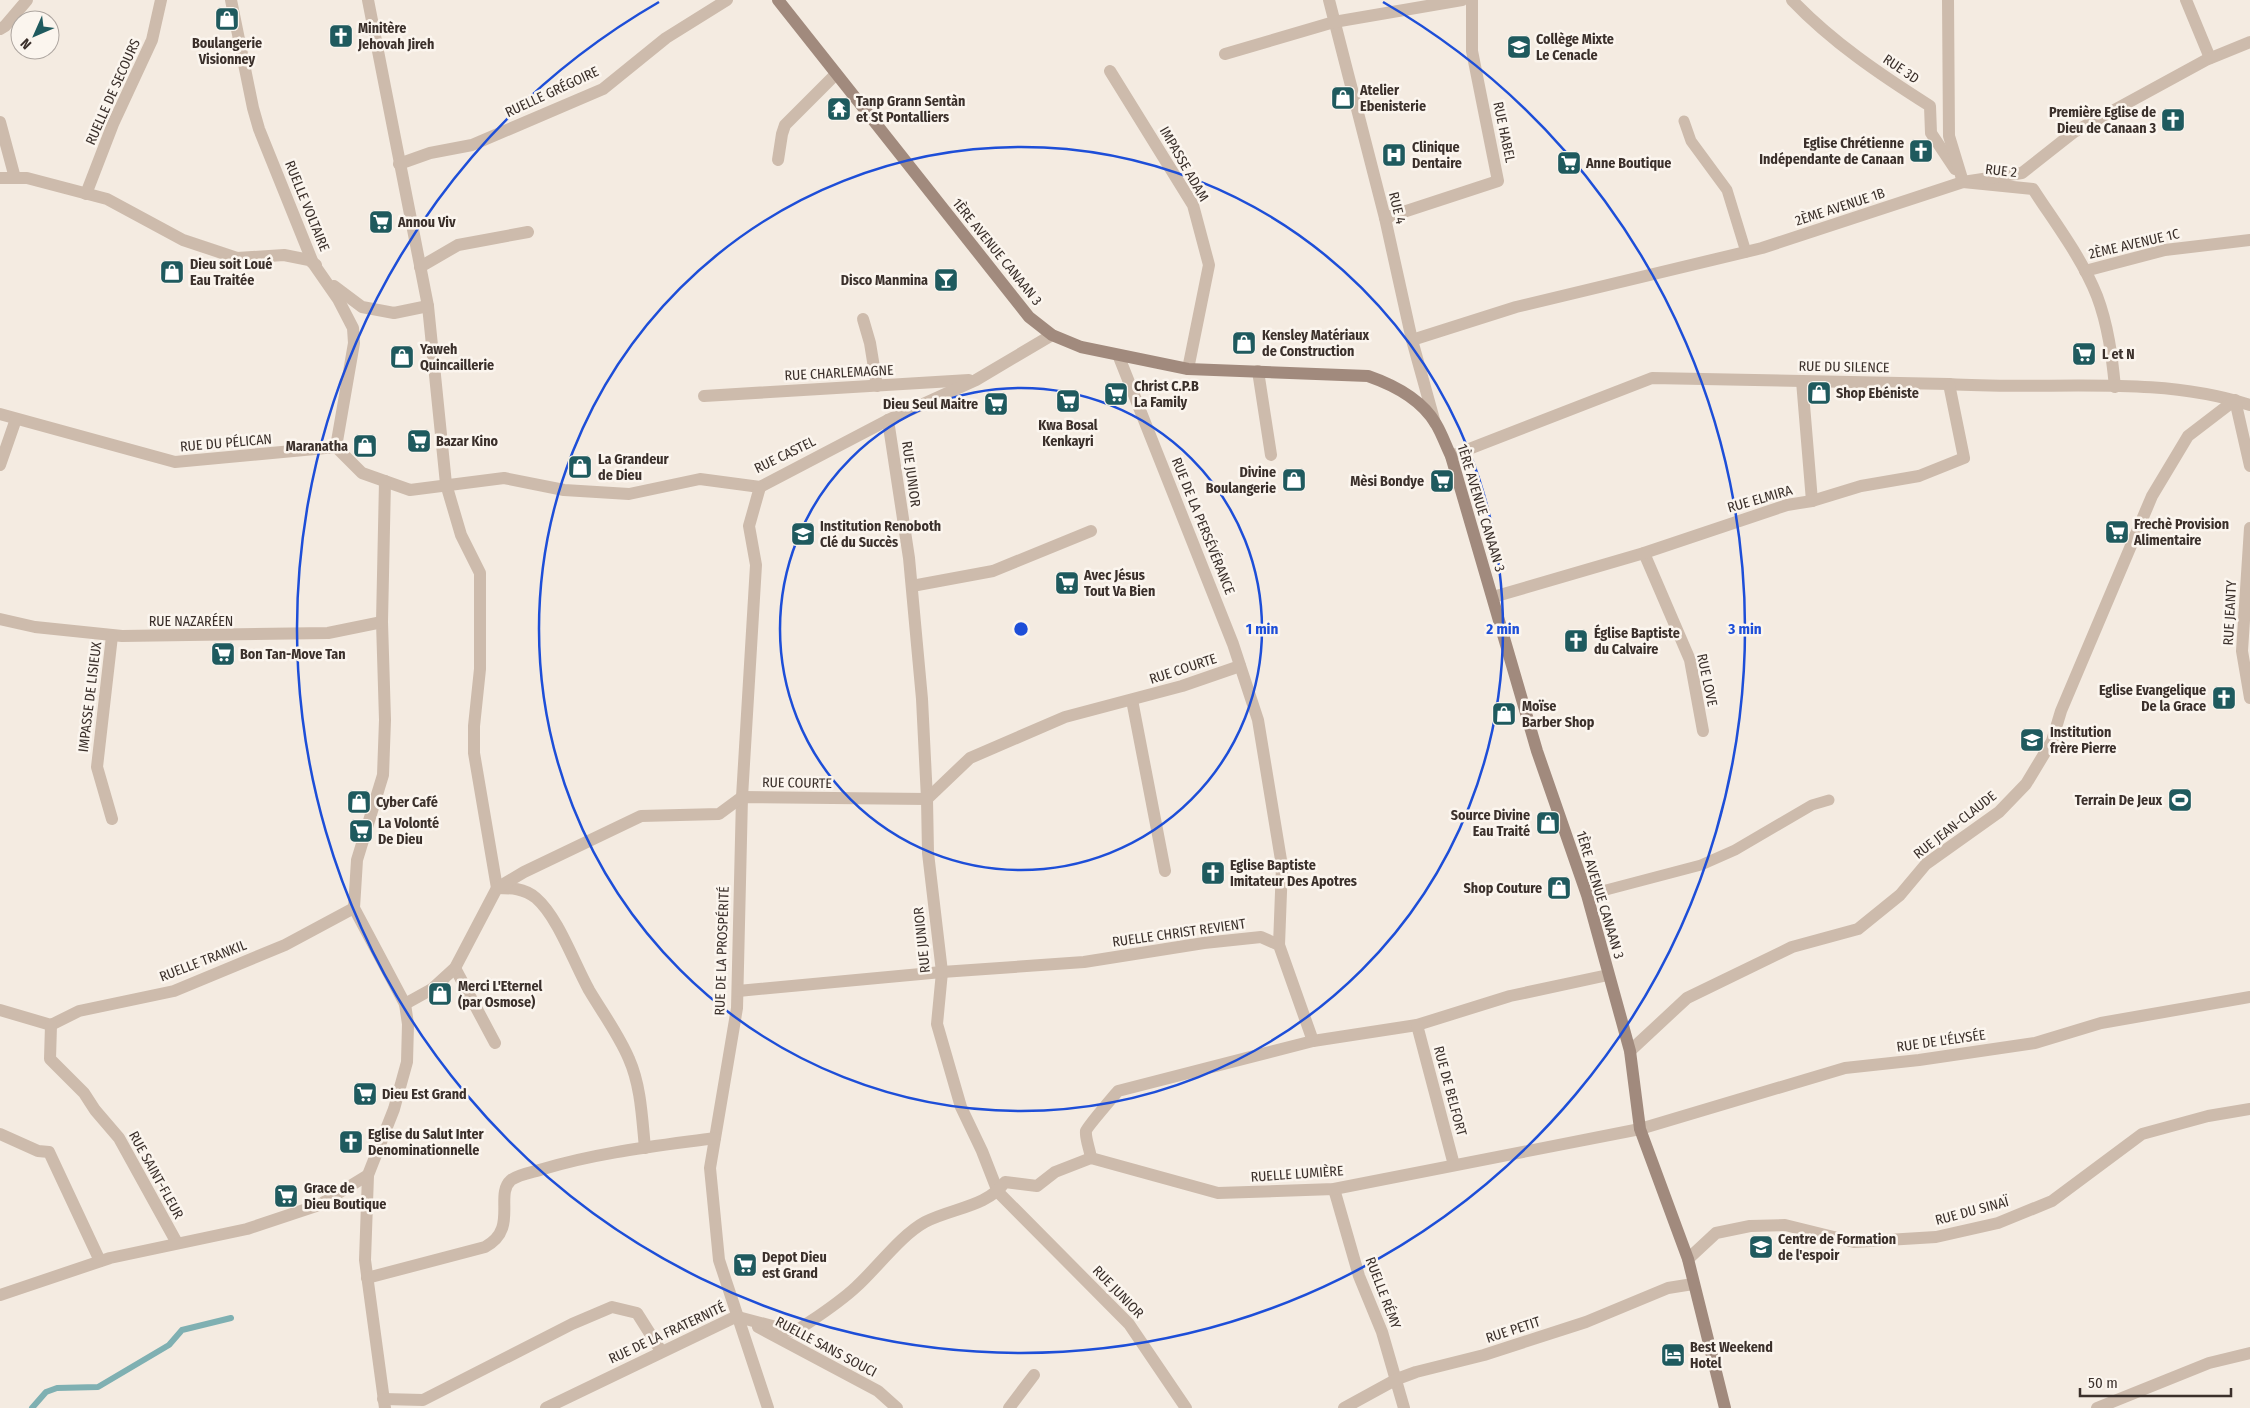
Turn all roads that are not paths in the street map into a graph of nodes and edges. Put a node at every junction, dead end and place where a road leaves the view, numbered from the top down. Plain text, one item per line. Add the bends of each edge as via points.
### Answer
1 (27, 0) edge
2 (161, 0) edge
3 (231, 0) edge
4 (368, 0) edge
5 (728, 0) edge
6 (778, 0) edge
7 (1328, 0) edge
8 (1462, 0) edge
9 (1472, 0) edge
10 (1792, 0) edge
11 (1948, 0) edge
12 (2186, 0) edge
13 (1334, 22) junction
14 (0, 29) edge
15 (2250, 42) edge
16 (1224, 54) dead end
17 (2210, 58) junction
18 (1110, 71) dead end
19 (836, 74) junction
20 (1684, 121) dead end
21 (0, 122) edge
22 (778, 160) dead end
23 (399, 164) junction
24 (0, 178) edge
25 (15, 178) junction
26 (1963, 182) junction
27 (86, 194) junction
28 (1385, 218) junction
29 (528, 232) dead end
30 (2250, 240) edge
31 (1746, 252) junction
32 (313, 263) junction
33 (420, 267) junction
34 (2085, 271) junction
35 (428, 306) junction
36 (863, 319) dead end
37 (1052, 334) junction
38 (1412, 340) junction
39 (1119, 357) junction
40 (1188, 369) junction
41 (1258, 372) junction
42 (976, 380) junction
43 (1802, 382) junction
44 (1949, 384) junction
45 (877, 386) junction
46 (2115, 387) junction
47 (704, 396) dead end
48 (2235, 400) junction
49 (2250, 405) edge
50 (0, 414) edge
51 (16, 419) junction
52 (888, 420) junction
53 (1436, 423) junction
54 (336, 447) junction
55 (1271, 455) dead end
56 (1450, 456) junction
57 (0, 465) edge
58 (2250, 466) edge
59 (385, 481) junction
60 (446, 484) junction
61 (760, 487) junction
62 (1812, 501) junction
63 (2250, 528) edge
64 (1091, 531) dead end
65 (1644, 553) junction
66 (912, 586) junction
67 (1493, 597) junction
68 (0, 620) edge
69 (382, 622) junction
70 (112, 636) junction
71 (1240, 666) junction
72 (2248, 676) edge
73 (2250, 698) edge
74 (1132, 700) junction
75 (1703, 731) dead end
76 (742, 797) junction
77 (927, 799) junction
78 (1829, 800) dead end
79 (112, 820) dead end
80 (1165, 871) dead end
81 (497, 888) junction
82 (1587, 895) junction
83 (354, 908) junction
84 (1280, 945) junction
85 (455, 968) junction
86 (942, 972) junction
87 (1608, 974) junction
88 (738, 991) junction
89 (2250, 997) edge
90 (405, 1004) junction
91 (0, 1010) edge
92 (51, 1025) junction
93 (1417, 1025) junction
94 (1313, 1041) junction
95 (496, 1043) dead end
96 (1630, 1051) junction
97 (2250, 1109) edge
98 (1640, 1128) junction
99 (0, 1134) edge
100 (715, 1138) junction
101 (645, 1148) junction
102 (1091, 1158) junction
103 (1454, 1165) junction
104 (368, 1175) junction
105 (1334, 1189) junction
106 (998, 1192) junction
107 (176, 1243) junction
108 (1688, 1259) junction
109 (100, 1262) junction
110 (367, 1278) junction
111 (1693, 1284) junction
112 (0, 1295) edge
113 (738, 1317) junction
114 (661, 1351) junction
115 (2250, 1353) edge
116 (1034, 1374) dead end
117 (1397, 1379) junction
118 (384, 1403) edge
119 (546, 1408) edge
120 (768, 1408) edge
121 (897, 1408) edge
122 (1009, 1408) edge
123 (1186, 1408) edge
124 (1344, 1408) edge
125 (1404, 1408) edge
126 (1725, 1408) edge
127 (2097, 1408) edge

1 - 14 street
2 - 27 street, RUELLE DE SECOURS via 152,40 113,124
3 - 32 street, RUELLE VOLTAIRE via 252,108
4 - 23 street
5 - 23 street, RUELLE GRÉGOIRE via 666,38 603,89 472,145 430,153
6 - 19 main road, 1ÈRE AVENUE CANAAN 3
7 - 13 street, RUE 4
8 - 13 street
9 - 28 street, RUE HABEL via 1472,51 1498,182
10 - 26 street, RUE 3D via 1818,27 1930,106 1931,133
11 - 26 street via 1949,136
12 - 17 street
13 - 16 street
13 - 28 street, RUE 4
15 - 17 street, 2ÈME AVENUE 1B
17 - 26 street, 2ÈME AVENUE 1B via 2074,132 2022,173
18 - 40 street, IMPASSE ADAM via 1193,205 1207,256 1209,265
19 - 22 street via 785,125
19 - 37 main road, 1ÈRE AVENUE CANAAN 3 via 1029,317
20 - 31 lane via 1691,141 1727,190
21 - 25 street
23 - 33 street
24 - 25 street
25 - 27 street via 28,178
26 - 31 street, 2ÈME AVENUE 1B
26 - 34 street, RUE 2 via 2033,189
27 - 32 street via 107,199 183,240 236,258 284,255
28 - 38 street, RUE 4
29 - 33 street via 458,245
30 - 34 street, 2ÈME AVENUE 1C via 2165,250
31 - 38 street, 2ÈME AVENUE 1B via 1516,308
32 - 35 street via 362,307 394,313
32 - 54 street, RUELLE VOLTAIRE via 353,328 354,343
33 - 35 street
34 - 46 street, RUE 2 via 2097,296 2110,345
35 - 60 street
36 - 45 street
37 - 39 main road, 1ÈRE AVENUE CANAAN 3 via 1081,347
37 - 42 street, RUE CASTEL
38 - 53 street, RUE 4
39 - 40 main road, 1ÈRE AVENUE CANAAN 3
39 - 71 street, RUE DE LA PERSÉVÉRANCE
40 - 41 main road, 1ÈRE AVENUE CANAAN 3
41 - 53 main road, 1ÈRE AVENUE CANAAN 3 via 1368,376 1388,383 1412,399
41 - 55 street
42 - 45 street, RUE CHARLEMAGNE
42 - 52 street, RUE CASTEL
43 - 44 street, RUE DU SILENCE
43 - 56 street, RUE DU SILENCE via 1652,378
43 - 62 street
44 - 46 street, RUE DU SILENCE
44 - 62 street, RUE ELMIRA via 1964,458 1919,476 1861,486
45 - 47 street, RUE CHARLEMAGNE
46 - 48 street, RUE DU SILENCE via 2168,388
48 - 49 street, RUE DU SILENCE
48 - 58 street
48 - 96 street, RUE JEAN-CLAUDE via 2188,436 2152,496 2061,711 2052,740 2026,784 1999,812 1926,864 1900,896 1858,929 1792,947 1687,998
50 - 51 street, RUE DU PÉLICAN
51 - 54 street, RUE DU PÉLICAN via 174,462
51 - 57 street
52 - 61 street, RUE CASTEL
52 - 66 street, RUE JUNIOR
53 - 56 main road, 1ÈRE AVENUE CANAAN 3
54 - 59 street via 362,473
56 - 67 main road, 1ÈRE AVENUE CANAAN 3
59 - 60 street via 410,490
59 - 69 street
60 - 61 street, RUE CASTEL via 504,478 564,490 629,494 700,479
60 - 81 street via 461,534 480,574 480,668 474,754
61 - 76 street, RUE DE LA PROSPÉRITÉ via 750,526 756,565
62 - 65 street, RUE ELMIRA via 1787,505
63 - 72 street, RUE JEANTY via 2242,651
64 - 66 street via 993,571
65 - 67 street, RUE ELMIRA
65 - 75 street, RUE LOVE via 1690,660
66 - 77 street, RUE JUNIOR
67 - 82 main road, 1ÈRE AVENUE CANAAN 3 via 1537,752
68 - 70 street, RUE NAZARÉEN
69 - 70 street, RUE NAZARÉEN via 328,633
69 - 83 street via 383,775 357,860
70 - 79 street, IMPASSE DE LISIEUX via 97,767
71 - 74 street, RUE COURTE
71 - 84 street, RUE DE LA PERSÉVÉRANCE via 1258,720 1282,866
72 - 73 street, RUE JEANTY
74 - 77 street, RUE COURTE via 1065,717 970,758
74 - 80 street
76 - 77 street, RUE COURTE
76 - 81 street via 719,814 641,816
76 - 88 street, RUE DE LA PROSPÉRITÉ
77 - 86 street, RUE JUNIOR via 928,853
78 - 82 lane via 1812,806 1735,850 1700,864
81 - 85 street
81 - 101 street via 517,888 534,897 554,922 629,1058 638,1088
82 - 87 main road, 1ÈRE AVENUE CANAAN 3
83 - 90 street
83 - 92 street, RUELLE TRANKIL via 285,945 174,991 79,1011
84 - 86 street, RUELLE CHRIST REVIENT via 1262,936 1084,962
84 - 94 street
85 - 90 street via 432,989
85 - 95 street
86 - 88 street, RUELLE CHRIST REVIENT
86 - 106 street, RUE JUNIOR via 937,1024 960,1107
87 - 93 street via 1510,996
87 - 96 main road, 1ÈRE AVENUE CANAAN 3
88 - 100 street, RUE DE LA PROSPÉRITÉ
89 - 98 street, RUE DE L'ÉLYSÉE via 2101,1023 2036,1043 1845,1068
90 - 104 street via 407,1062 394,1109
91 - 92 street
92 - 107 street, RUE SAINT-FLEUR via 50,1059 84,1093 119,1138
93 - 94 street
93 - 103 street, RUE DE BELFORT
94 - 102 street via 1118,1091 1089,1125 1086,1133
96 - 98 main road, 1ÈRE AVENUE CANAAN 3
97 - 108 street, RUE DU SINAÏ via 2208,1116 2142,1134 2052,1201 1998,1223 1936,1237 1854,1242 1785,1225 1750,1226 1716,1233
98 - 103 street, RUELLE LUMIÈRE
98 - 108 main road, 1ÈRE AVENUE CANAAN 3
99 - 109 street via 38,1151 49,1152
100 - 101 street
100 - 113 street, RUE DE LA PROSPÉRITÉ via 710,1168 719,1260
101 - 110 street via 574,1159 512,1180 505,1197 503,1229 494,1242
102 - 105 street, RUELLE LUMIÈRE via 1218,1193
102 - 106 street via 1056,1172 1037,1186 1006,1182
103 - 105 street, RUELLE LUMIÈRE
104 - 107 street via 319,1205 247,1229
104 - 110 street
105 - 117 street, RUELLE RÉMY via 1359,1276
106 - 113 street, RUE DE LA FRATERNITÉ via 969,1207 923,1223 854,1289 795,1332
106 - 123 street, RUE JUNIOR via 1129,1324
107 - 109 street
108 - 111 main road, 1ÈRE AVENUE CANAAN 3
109 - 112 street
110 - 118 street
111 - 117 street, RUE PETIT via 1668,1288 1586,1322
111 - 126 main road, 1ÈRE AVENUE CANAAN 3
113 - 114 street, RUE DE LA FRATERNITÉ
113 - 120 street, RUE DE LA PROSPÉRITÉ
113 - 121 street, RUELLE SANS SOUCI via 878,1391
114 - 118 street via 637,1313 612,1308 572,1324 423,1400
114 - 119 street, RUE DE LA FRATERNITÉ
115 - 127 street via 2209,1363
116 - 122 street
117 - 124 street, RUE PETIT
117 - 125 street, RUELLE RÉMY

